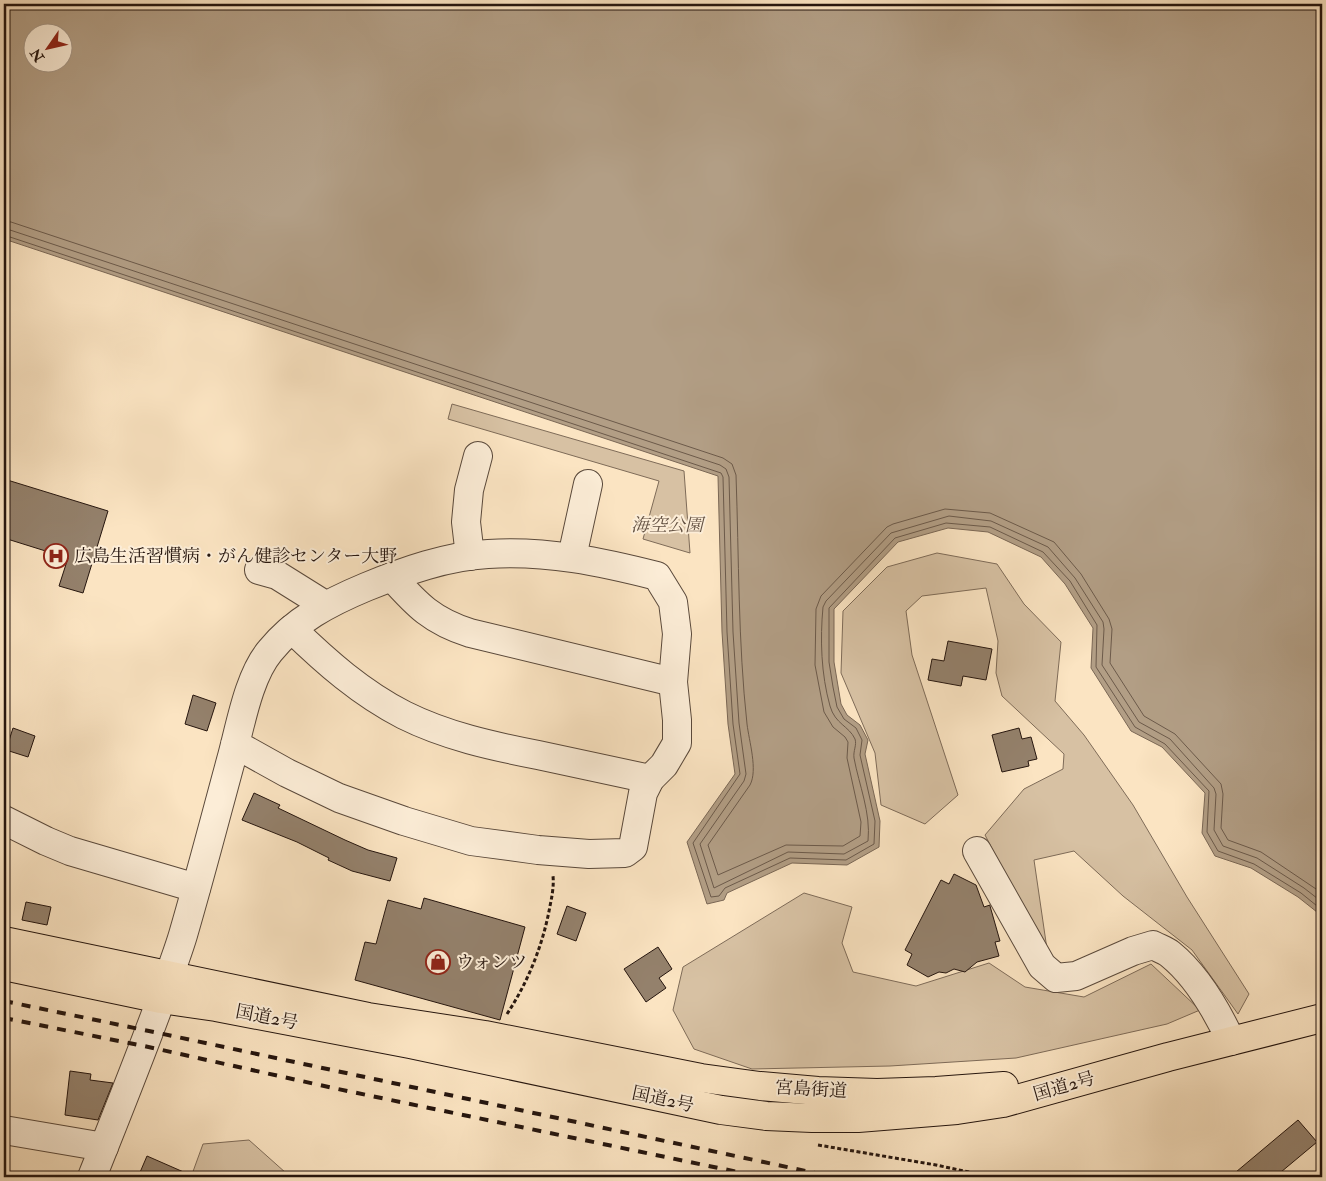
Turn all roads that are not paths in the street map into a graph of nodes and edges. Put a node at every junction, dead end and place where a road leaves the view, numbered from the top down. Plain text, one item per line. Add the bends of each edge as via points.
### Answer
1 (478, 456) dead end
2 (588, 484) dead end
3 (470, 556) junction
4 (572, 557) junction
5 (259, 570) dead end
6 (392, 576) junction
7 (325, 605) junction
8 (286, 635) junction
9 (673, 682) junction
10 (235, 744) junction
11 (650, 779) junction
12 (4, 820) edge
13 (977, 851) dead end
14 (196, 888) junction
15 (4, 941) edge
16 (4, 966) edge
17 (165, 987) junction
18 (1322, 1018) edge
19 (456, 1030) joint
20 (1231, 1041) junction
21 (1168, 1057) junction
22 (4, 1130) edge
23 (104, 1147) junction
24 (92, 1177) edge

1 - 3 street via 469,490 466,522
2 - 4 street
3 - 4 street via 522,553
3 - 6 street
4 - 9 street via 657,576 673,602 677,634
5 - 7 street via 277,575
6 - 7 street
6 - 9 street via 423,609 453,628
7 - 8 street
8 - 10 street via 266,656 256,673
8 - 11 street via 363,691 403,714 447,733 491,746
9 - 11 street via 677,743 664,765
10 - 11 street via 339,798 404,821 471,841 589,854 625,853 633,847 643,793
10 - 14 street
12 - 14 street via 70,851
13 - 20 street via 1042,966 1056,978 1076,976 1152,944 1170,954 1193,978 1219,1014
14 - 17 street
15 - 17 highway, 国道2号
16 - 17 highway, 国道2号
17 - 19 highway, 国道2号
17 - 21 highway, 国道2号 via 216,1007 410,1044 685,1104 766,1116 858,1118 980,1107
17 - 23 street
18 - 20 highway, 国道2号
19 - 21 highway, 宮島街道 via 702,1078 818,1091 877,1093 994,1087 1101,1072
20 - 21 highway, 国道2号
22 - 23 street
23 - 24 street

